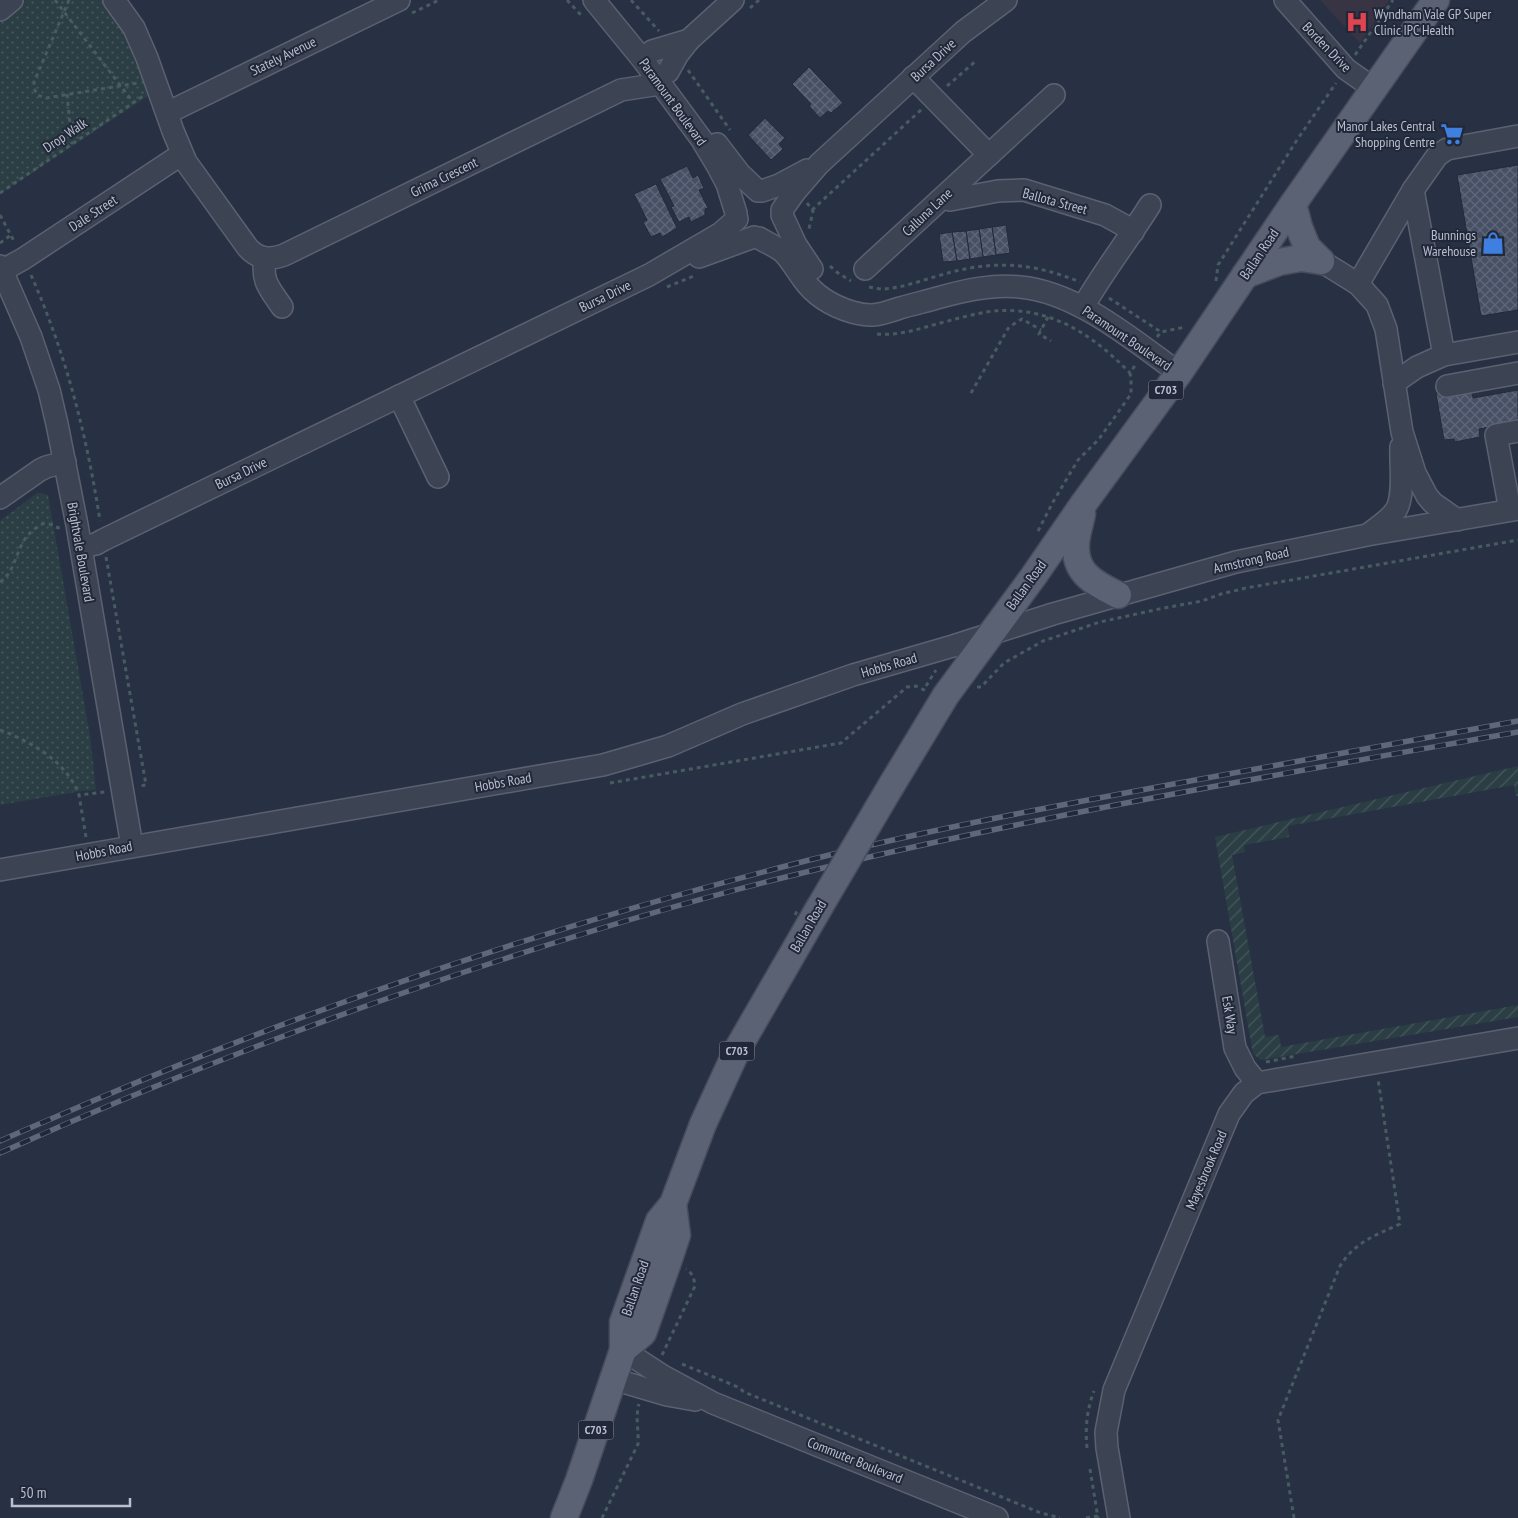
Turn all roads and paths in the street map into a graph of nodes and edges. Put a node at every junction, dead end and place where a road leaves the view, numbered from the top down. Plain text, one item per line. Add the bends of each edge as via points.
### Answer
1 (12, 0) edge
2 (55, 0) edge
3 (69, 0) edge
4 (114, 0) edge
5 (399, 0) edge
6 (594, 0) edge
7 (606, 0) edge
8 (631, 0) edge
9 (732, 0) edge
10 (1006, 0) edge
11 (1285, 0) edge
12 (1436, 0) edge
13 (0, 10) edge
14 (64, 12) junction
15 (666, 58) junction
16 (977, 60) dead end
17 (913, 77) junction
18 (138, 83) dead end
19 (121, 86) junction
20 (1373, 88) junction
21 (67, 94) junction
22 (1054, 95) dead end
23 (143, 96) dead end
24 (934, 98) junction
25 (133, 102) junction
26 (167, 113) junction
27 (732, 134) dead end
28 (1518, 136) edge
29 (72, 144) junction
30 (182, 154) junction
31 (983, 160) junction
32 (819, 164) junction
33 (1413, 190) junction
34 (760, 191) junction
35 (998, 191) junction
36 (0, 192) edge
37 (944, 196) junction
38 (1293, 204) junction
39 (1150, 205) dead end
40 (812, 210) dead end
41 (782, 213) junction
42 (0, 215) edge
43 (736, 216) junction
44 (1133, 232) junction
45 (11, 235) junction
46 (757, 237) junction
47 (0, 243) edge
48 (265, 258) junction
49 (23, 259) junction
50 (1321, 261) junction
51 (1, 267) edge
52 (865, 269) dead end
53 (704, 272) dead end
54 (1245, 275) junction
55 (654, 283) junction
56 (1358, 284) junction
57 (282, 307) dead end
58 (1083, 307) junction
59 (900, 308) junction
60 (1048, 317) junction
61 (1040, 330) junction
62 (875, 334) dead end
63 (1051, 341) dead end
64 (1518, 342) edge
65 (1444, 355) junction
66 (1179, 372) junction
67 (1130, 373) dead end
68 (1518, 373) edge
69 (1394, 383) junction
70 (1448, 386) dead end
71 (971, 393) dead end
72 (399, 396) junction
73 (1518, 431) edge
74 (1402, 432) junction
75 (66, 462) junction
76 (438, 477) dead end
77 (0, 498) edge
78 (1084, 503) junction
79 (1514, 509) edge
80 (1457, 520) junction
81 (77, 525) junction
82 (1367, 535) junction
83 (1518, 540) edge
84 (81, 547) junction
85 (108, 552) junction
86 (0, 582) edge
87 (1118, 595) junction
88 (991, 634) junction
89 (952, 688) junction
90 (0, 730) edge
91 (602, 785) dead end
92 (122, 789) junction
93 (79, 795) junction
94 (132, 846) junction
95 (90, 854) junction
96 (0, 870) edge
97 (1218, 941) dead end
98 (1518, 1038) edge
99 (1298, 1056) dead end
100 (1375, 1062) junction
101 (1253, 1078) junction
102 (623, 1350) junction
103 (679, 1363) dead end
104 (613, 1379) junction
105 (1095, 1389) dead end
106 (712, 1403) junction
107 (1088, 1455) dead end
108 (1090, 1464) dead end
109 (564, 1518) edge
110 (997, 1518) edge
111 (1060, 1518) edge
112 (1098, 1518) edge
113 (1119, 1518) edge
114 (1294, 1518) edge

1 - 13 street
2 - 14 path
3 - 14 path
4 - 26 street via 134,28
5 - 26 street, Stately Avenue
6 - 15 street, Paramount Boulevard
7 - 15 street, Paramount Boulevard
8 - 15 path
9 - 15 street
10 - 17 street, Bursa Drive via 963,32
11 - 20 street, Borden Drive via 1346,69
12 - 20 main road, Ballan Road / C703
14 - 19 path
14 - 21 path via 33,85 40,97
15 - 27 path
15 - 34 street, Paramount Boulevard via 726,156 740,174
15 - 43 street, Paramount Boulevard via 702,140 726,184
15 - 48 street, Grima Crescent via 621,90 284,255
16 - 24 path
17 - 24 street
17 - 32 street, Bursa Drive
18 - 19 path
19 - 21 path
19 - 25 path
20 - 38 main road, Ballan Road / C703
21 - 29 path
22 - 31 street, Calluna Lane
23 - 25 path, Drop Walk
24 - 31 street
24 - 40 path
25 - 29 path, Drop Walk
26 - 30 street
28 - 33 street via 1447,149 1437,156
29 - 36 path, Drop Walk
30 - 48 street via 248,248
30 - 49 street, Dale Street
31 - 35 street
31 - 37 street, Calluna Lane
32 - 34 street, Bursa Drive
32 - 41 street, Bursa Drive
33 - 56 street
33 - 65 street
34 - 41 street via 777,200
34 - 43 street via 751,192 740,200
35 - 37 street, Ballota Street via 950,200
35 - 44 street, Ballota Street via 1024,190 1105,215
37 - 52 street, Calluna Lane
38 - 50 main road via 1298,227 1307,246
38 - 54 main road, Ballan Road / C703
39 - 44 street
41 - 46 street via 781,222 772,233
41 - 59 street, Paramount Boulevard via 808,264 833,290 866,304
42 - 45 path
43 - 46 street via 744,232
43 - 55 street, Bursa Drive via 722,233
44 - 58 street
45 - 47 path
45 - 49 path
46 - 55 street, Bursa Drive
46 - 59 street, Paramount Boulevard via 783,253 804,281 835,306 871,316
48 - 57 street via 266,284
49 - 51 street, Dale Street
49 - 85 path via 56,337 75,398
50 - 54 main road via 1301,258 1279,262
50 - 56 street
51 - 75 street, Brightvale Boulevard via 49,390
53 - 55 path
54 - 66 main road, Ballan Road / C703
55 - 72 street, Bursa Drive
56 - 69 street via 1377,305 1386,329
58 - 59 street, Paramount Boulevard via 1032,289 1001,286
58 - 66 street, Paramount Boulevard
60 - 61 path
60 - 62 path via 1014,310 992,311 896,334
60 - 67 path via 1097,342
61 - 63 path via 1038,334
61 - 71 path via 1022,319 1009,327
64 - 65 street
65 - 69 street via 1417,367
66 - 78 main road, Ballan Road / C703
68 - 70 street
69 - 74 street
72 - 76 street
72 - 85 street, Bursa Drive
73 - 79 street via 1496,435
74 - 80 street via 1415,473 1427,496
74 - 82 street via 1399,502 1390,517
75 - 77 street via 40,470
75 - 81 street, Brightvale Boulevard
78 - 87 main road via 1076,548 1078,560 1088,578
78 - 88 main road, Ballan Road / C703
79 - 80 street, Armstrong Road
80 - 82 street, Armstrong Road
81 - 84 street, Brightvale Boulevard
81 - 86 path via 56,528 48,523 33,529 23,540 10,572
82 - 87 street, Armstrong Road via 1236,562
83 - 89 path via 1246,588 1202,601 1100,622 1043,640 1019,653 1004,663 981,687
84 - 85 street, Bursa Drive via 96,544
84 - 92 street, Brightvale Boulevard
85 - 92 path via 146,785
87 - 88 street, Armstrong Road
88 - 89 main road, Ballan Road / C703
88 - 94 street, Hobbs Road via 799,694 668,746 603,764
89 - 91 path via 925,692 916,686 908,687 841,743
89 - 102 main road, Ballan Road / C703, bridge via 737,1050 703,1124 673,1204 676,1235 643,1333
90 - 93 path via 31,744 54,760 70,776
92 - 93 path
92 - 94 street, Brightvale Boulevard
93 - 95 path
94 - 95 street, Hobbs Road
95 - 96 street, Hobbs Road
97 - 101 street, Esk Way via 1235,1048
98 - 100 street
99 - 101 path via 1263,1063
100 - 101 street
100 - 114 path via 1400,1224 1351,1250 1340,1266 1278,1420
101 - 113 street, Mayesbrook Road via 1229,1114 1114,1390 1106,1432
102 - 104 main road, C703
102 - 106 street, Commuter Boulevard
103 - 111 path via 772,1404
104 - 106 street, Commuter Boulevard via 667,1395
104 - 109 main road, C703
105 - 107 path via 1087,1419
106 - 110 street, Commuter Boulevard
108 - 112 path

